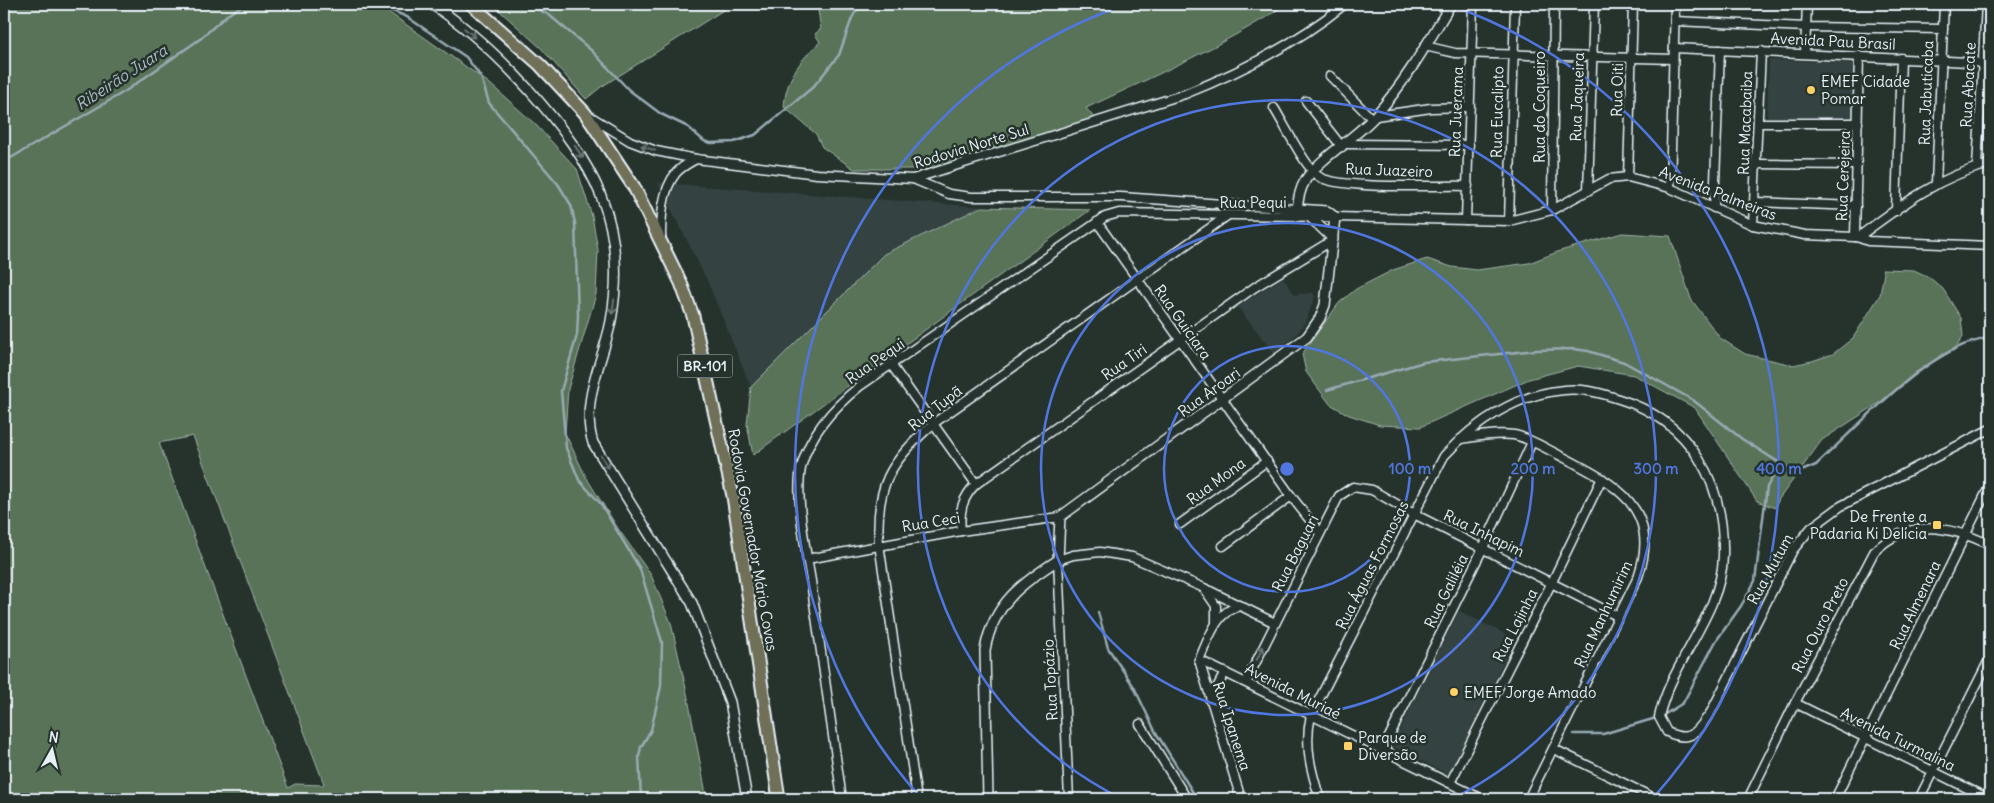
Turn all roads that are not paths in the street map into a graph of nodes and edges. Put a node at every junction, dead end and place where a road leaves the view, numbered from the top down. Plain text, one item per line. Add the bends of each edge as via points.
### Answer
1 (431, 4) edge
2 (470, 4) edge
3 (1345, 4) edge
4 (1451, 4) edge
5 (1473, 4) edge
6 (1515, 4) edge
7 (1554, 4) edge
8 (1594, 4) edge
9 (1634, 4) edge
10 (1675, 4) edge
11 (1807, 4) edge
12 (1944, 4) edge
13 (1986, 4) edge
14 (1674, 21) junction
15 (1806, 27) junction
16 (1943, 29) junction
17 (1425, 46) junction
18 (1674, 48) junction
19 (1720, 50) junction
20 (1761, 52) junction
21 (1806, 53) junction
22 (1472, 54) junction
23 (1512, 55) junction
24 (1553, 56) junction
25 (1592, 56) junction
26 (1859, 56) junction
27 (1631, 57) junction
28 (1901, 58) junction
29 (1673, 59) junction
30 (1941, 60) junction
31 (1986, 63) edge
32 (1330, 76) dead end
33 (1306, 101) dead end
34 (1470, 107) junction
35 (1274, 108) dead end
36 (585, 113) junction
37 (1374, 117) junction
38 (1858, 123) junction
39 (1759, 124) junction
40 (1469, 145) junction
41 (1344, 146) junction
42 (696, 159) junction
43 (1757, 164) junction
44 (1990, 164) edge
45 (1857, 165) junction
46 (1977, 167) junction
47 (1313, 171) junction
48 (1628, 177) junction
49 (913, 179) junction
50 (1936, 184) junction
51 (1468, 186) junction
52 (1670, 188) junction
53 (1588, 191) junction
54 (1756, 202) junction
55 (1856, 206) junction
56 (1714, 208) junction
57 (1552, 210) junction
58 (1896, 211) junction
59 (1297, 212) junction
60 (1227, 216) junction
61 (1310, 216) junction
62 (1334, 217) junction
63 (1466, 220) junction
64 (1509, 221) junction
65 (1097, 222) junction
66 (1754, 225) junction
67 (1856, 237) junction
68 (661, 238) junction
69 (1333, 239) junction
70 (1990, 246) edge
71 (1137, 279) junction
72 (1179, 340) junction
73 (892, 366) junction
74 (1223, 400) junction
75 (934, 423) junction
76 (1990, 429) edge
77 (1459, 440) junction
78 (1532, 442) junction
79 (1268, 461) junction
80 (1602, 478) junction
81 (976, 484) junction
82 (1990, 485) edge
83 (1291, 496) junction
84 (1339, 496) joint
85 (1414, 514) junction
86 (1060, 517) junction
87 (1180, 524) dead end
88 (961, 530) junction
89 (1320, 533) junction
90 (1965, 533) junction
91 (879, 544) junction
92 (1990, 545) edge
93 (1223, 546) dead end
94 (1483, 548) junction
95 (807, 559) junction
96 (1058, 560) junction
97 (1552, 582) junction
98 (1204, 588) junction
99 (1240, 606) junction
100 (1617, 616) junction
101 (1216, 624) junction
102 (1275, 624) junction
103 (1990, 658) edge
104 (1199, 660) junction
105 (1225, 672) junction
106 (1246, 682) junction
107 (1210, 701) junction
108 (1795, 703) junction
109 (1310, 715) junction
110 (1140, 724) dead end
111 (1675, 736) joint
112 (1866, 738) junction
113 (1554, 748) junction
114 (1382, 751) junction
115 (1933, 772) junction
116 (1450, 783) junction
117 (747, 799) edge
118 (779, 799) edge
119 (842, 799) edge
120 (918, 799) edge
121 (988, 799) edge
122 (1069, 799) edge
123 (1187, 799) edge
124 (1241, 799) edge
125 (1320, 799) edge
126 (1482, 799) edge
127 (1528, 799) edge
128 (1656, 799) edge
129 (1748, 799) edge
130 (1835, 799) edge
131 (1919, 799) edge
132 (1989, 799) edge

1 -> 117 street via 507,66 564,129 585,160 600,191 614,248 615,296 590,402 588,427 593,443 692,604 730,702
2 - 36 main road, Rodovia Governador Mário Covas / BR-101 via 534,59
3 - 49 street, Rodovia Norte Sul via 1281,48 1222,80
4 - 17 street
5 - 22 street, Rua Juerama
6 - 23 street, Rua Eucalipto
7 - 24 street, Rua do Coqueiro
8 - 25 street, Rua Jaqueira
9 - 27 street, Rua Oiti
10 - 14 street
11 - 15 street
12 - 16 street, Rua Jabuticaba
13 - 31 street, Rua Abacate
14 - 15 street
14 - 18 street
15 - 16 street
15 - 21 street
16 - 30 street, Rua Jabuticaba
17 - 22 street
17 - 37 street via 1411,70
18 - 19 street, Avenida Pau Brasil
18 - 29 street
19 - 20 street, Avenida Pau Brasil
19 - 56 street
20 - 21 street, Avenida Pau Brasil
20 - 39 street, Rua Macabaiba
21 - 26 street, Avenida Pau Brasil
22 - 23 street
22 - 34 street, Rua Juerama
23 - 24 street
23 - 64 street, Rua Eucalipto
24 - 25 street
24 - 57 street, Rua do Coqueiro
25 - 27 street
25 - 53 street, Rua Jaqueira
26 - 28 street, Avenida Pau Brasil
26 - 38 street, Rua Cerejeira
27 - 29 street
27 - 48 street, Rua Oiti
28 - 30 street, Avenida Pau Brasil
28 - 58 street
29 - 52 street
30 - 31 street, Avenida Pau Brasil
30 - 50 street, Rua Jabuticaba
31 - 46 street, Rua Abacate
32 - 37 street
33 - 41 street
34 - 37 street via 1431,108
34 - 40 street, Rua Juerama
35 - 47 street
42 -> 36 street, Rodovia Norte Sul via 656,151 630,141
36 - 68 main road, Rodovia Governador Mário Covas / BR-101 via 621,165
37 - 41 street
38 - 39 street
38 - 45 street, Rua Cerejeira
39 - 43 street, Rua Macabaiba
40 - 41 street
40 - 51 street, Rua Juerama
41 - 47 street
42 - 49 street, Rodovia Norte Sul via 817,174
42 - 68 street via 673,179 663,209
43 - 45 street
43 - 54 street, Rua Macabaiba
44 - 46 street
45 - 55 street, Rua Cerejeira
46 - 50 street
47 - 51 street, Rua Juazeiro via 1323,179 1342,183
47 - 59 street via 1304,183
48 - 52 street, Avenida Palmeiras
48 - 53 street, Avenida Palmeiras via 1609,180
49 - 59 street via 949,194 971,197 1121,196
50 - 58 street
51 - 63 street, Rua Juerama
52 - 56 street, Avenida Palmeiras
53 - 57 street, Avenida Palmeiras
54 - 55 street
54 - 66 street, Rua Macabaiba
55 - 67 street, Rua Cerejeira
56 - 66 street, Avenida Palmeiras
57 - 64 street, Avenida Palmeiras
58 - 67 street
59 - 60 street, Rua Pequi
59 - 61 street
59 - 62 street via 1327,211
60 - 65 street, Rua Pequi via 1119,213
60 - 71 street, Rua Tupã
61 - 62 street
61 - 69 street
62 - 63 street, Avenida Palmeiras
62 - 69 street, Rua Aroari
63 - 64 street, Avenida Palmeiras
65 - 71 street, Rua Guiciara
65 - 73 street, Rua Pequi
66 - 67 street, Avenida Palmeiras via 1804,235
67 - 70 street, Avenida Palmeiras via 1872,241
68 - 118 main road, Rodovia Governador Mário Covas / BR-101 via 693,316 733,496
69 - 72 street, Rua Tiri via 1255,287
69 - 74 street, Rua Aroari via 1325,305 1314,327 1296,347
71 - 72 street, Rua Guiciara
71 - 75 street, Rua Tupã
72 - 74 street, Rua Guiciara
72 - 81 street, Rua Tiri
73 - 75 street
73 - 95 street, Rua Pequi via 843,401 826,420 808,449 799,485
74 - 79 street, Rua Guiciara
74 - 86 street, Rua Aroari
75 - 81 street
75 - 91 street, Rua Tupã via 906,449 885,483 878,507
76 - 111 street, Rua Mutum via 1841,506 1811,528 1794,550 1711,712 1692,735 1684,738
77 - 78 street, Rua Manhumirim via 1499,434
77 - 85 street, Rua Águas Formosas via 1433,474
77 - 111 street, Rua Águas Formosas via 1516,402 1564,390 1588,390 1639,405 1666,422 1687,441 1700,459 1716,496 1722,524 1723,557 1715,595 1660,710 1662,725
78 - 80 street, Rua Manhumirim
78 - 94 street, Rua Galiléia
79 - 83 street, Rua Guiciara
79 - 87 street, Rua Mona
80 - 97 street, Rua Lajinha
80 - 100 street, Rua Manhumirim via 1620,490 1634,507 1645,541 1638,577
81 - 88 street, Rua Tiri via 962,504
82 - 90 street, Rua Almenara
83 - 89 street, Rua Guiciara
83 - 93 street
84 - 85 street, Rua Inhapim via 1349,488 1364,488
84 - 89 street, Rua Baguari
85 - 94 street, Rua Inhapim
85 - 109 street, Rua Águas Formosas
86 - 88 street, Rua Ceci
86 - 96 street
88 - 91 street, Rua Ceci
89 - 102 street, Rua Baguari
90 - 92 street, Rua Ouro Preto
90 - 108 street, Rua Ouro Preto via 1937,528 1920,529 1894,535 1881,544 1868,560
90 - 112 street, Rua Almenara
91 - 95 street, Rua Ceci
91 - 120 street, Rua Tupã
94 - 97 street, Rua Inhapim
94 - 114 street, Rua Galiléia
95 - 119 street, Rua Pequi
96 - 98 street via 1086,553 1120,554
96 - 121 street via 1014,591 988,634 984,664
96 - 122 street, Rua Topázio
97 - 100 street, Rua Inhapim
97 - 116 street, Rua Lajinha
98 - 99 street
98 - 101 street via 1216,606
99 - 101 street via 1230,609
99 - 102 street
100 - 113 street, Rua Manhumirim
101 - 104 street
106 -> 102 street, Rua Baguari
103 - 115 street
104 - 105 street, Avenida Muriaé
104 - 107 street, Rua Ipanema
105 - 106 street, Avenida Muriaé
105 - 107 street
106 - 109 street, Avenida Muriaé
107 - 124 street, Rua Ipanema
108 - 112 street, Avenida Turmalina
108 - 129 street, Rua Ouro Preto
109 - 114 street, Avenida Muriaé
109 - 125 street via 1307,731 1309,760
110 - 123 street
112 - 115 street, Avenida Turmalina
112 - 130 street, Rua Almenara
113 - 127 street, Rua Manhumirim
113 - 128 street
114 - 116 street, Avenida Muriaé
115 - 131 street
115 - 132 street, Avenida Turmalina
116 - 126 street, Avenida Muriaé

